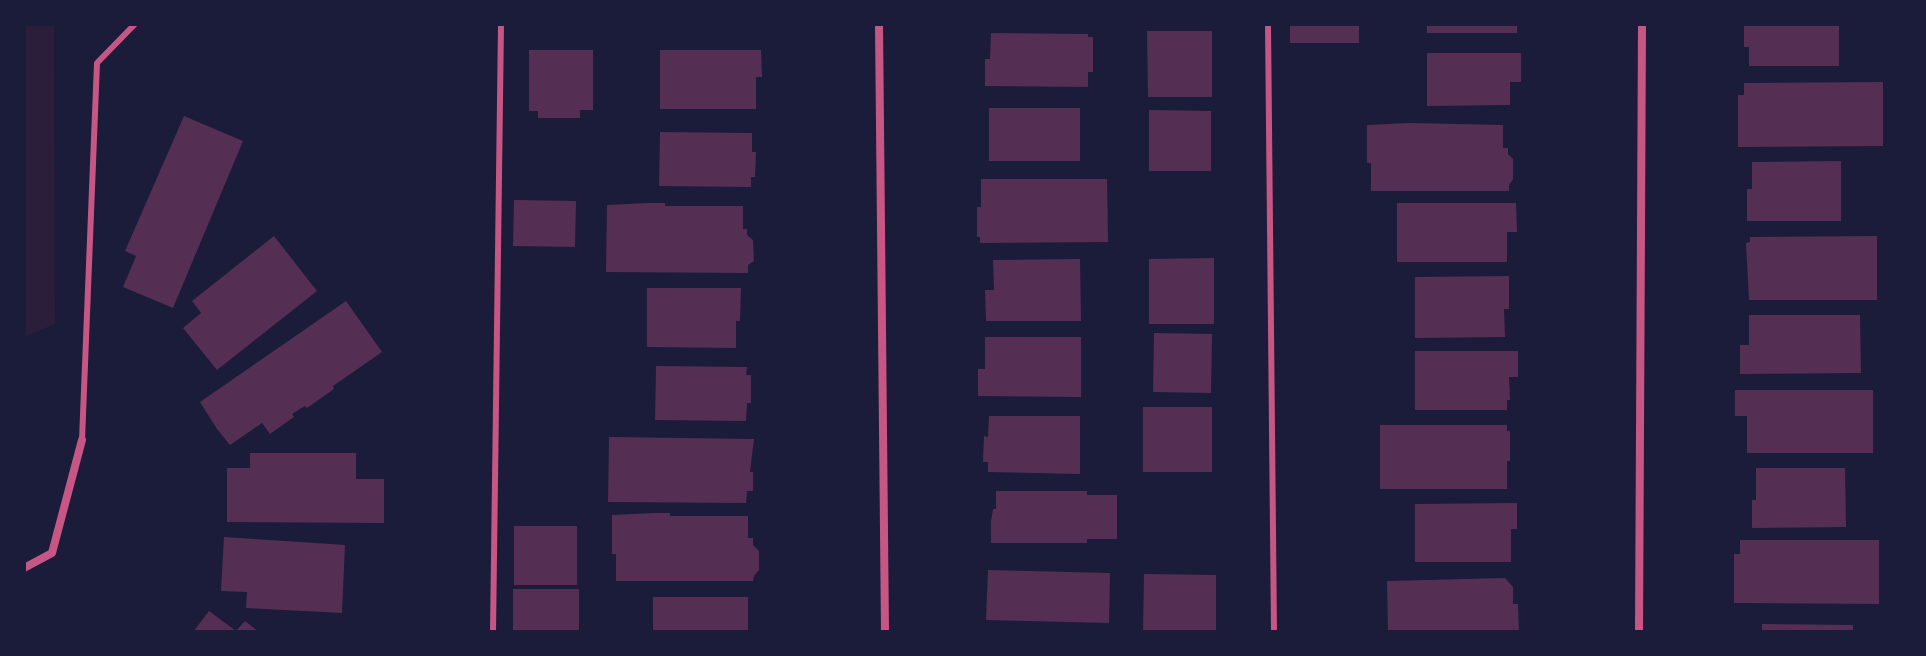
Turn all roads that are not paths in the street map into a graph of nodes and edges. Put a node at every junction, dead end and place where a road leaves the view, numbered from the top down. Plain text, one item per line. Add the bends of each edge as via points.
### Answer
1 (135, 24) edge
2 (501, 24) edge
3 (879, 24) edge
4 (1268, 24) edge
5 (1642, 24) edge
6 (82, 440) joint
7 (24, 568) edge
8 (493, 632) edge
9 (885, 632) edge
10 (1274, 632) edge
11 (1639, 632) edge

1 - 6 lane via 97,63
2 - 8 lane
3 - 9 street
4 - 10 lane
5 - 11 street
6 - 7 street via 52,553

